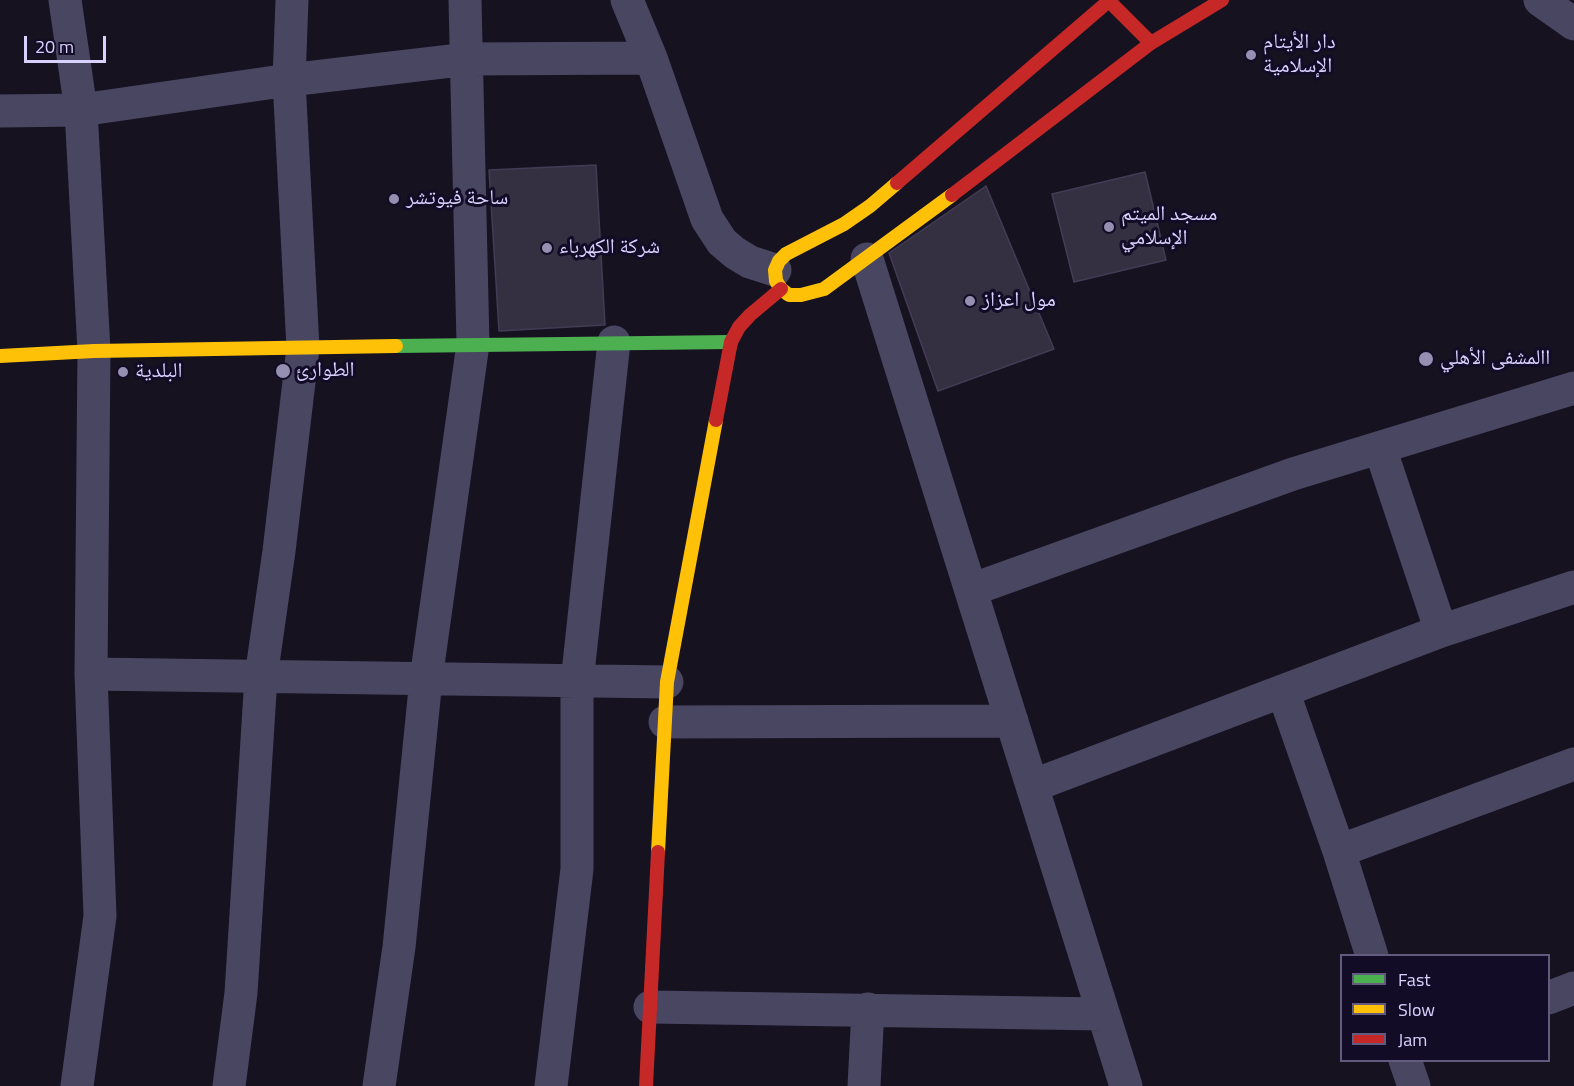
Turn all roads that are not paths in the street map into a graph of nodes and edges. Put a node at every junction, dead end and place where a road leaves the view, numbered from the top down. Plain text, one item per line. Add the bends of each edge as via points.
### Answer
1 (65, 0) edge
2 (292, 0) edge
3 (465, 0) edge
4 (1222, 0) edge
5 (1540, 0) edge
6 (1110, 1) edge
7 (633, 2) edge
8 (1574, 24) edge
9 (1150, 43) junction
10 (651, 58) junction
11 (468, 59) junction
12 (289, 80) junction
13 (81, 110) junction
14 (0, 111) edge
15 (867, 259) junction
16 (778, 280) junction
17 (614, 342) junction
18 (731, 342) junction
19 (473, 344) junction
20 (303, 348) junction
21 (94, 351) junction
22 (0, 356) edge
23 (1574, 388) edge
24 (1380, 448) junction
25 (1574, 587) edge
26 (971, 590) junction
27 (1441, 631) junction
28 (91, 674) junction
29 (261, 677) junction
30 (426, 680) junction
31 (578, 682) junction
32 (668, 682) junction
33 (1283, 691) junction
34 (1012, 721) junction
35 (666, 722) junction
36 (1574, 764) edge
37 (1032, 786) junction
38 (1339, 851) junction
39 (1371, 954) edge
40 (1574, 988) edge
41 (1550, 997) edge
42 (650, 1007) junction
43 (868, 1009) junction
44 (1103, 1014) junction
45 (1406, 1062) edge
46 (78, 1086) edge
47 (229, 1086) edge
48 (379, 1086) edge
49 (551, 1086) edge
50 (646, 1086) edge
51 (864, 1086) edge
52 (1126, 1086) edge
53 (1414, 1086) edge

1 - 13 street
2 - 12 street
3 - 11 street
4 - 9 main road
5 - 8 street
6 - 9 main road
6 - 16 main road via 870,206 786,254 779,261
7 - 10 street
9 - 15 main road
10 - 11 street
10 - 16 street via 701,205 714,231 735,253
11 - 12 street
11 - 19 street
12 - 13 street
12 - 20 street
13 - 14 street
13 - 21 street
15 - 16 main road via 813,293 789,295
15 - 26 street
16 - 18 main road
17 - 18 main road
17 - 19 main road
17 - 31 street
18 - 32 main road
19 - 20 main road
19 - 30 street
20 - 21 main road
20 - 29 street
21 - 22 main road
21 - 28 street
23 - 24 street
24 - 26 street via 1293,474
24 - 27 street
25 - 27 street
26 - 34 street
27 - 33 street
28 - 29 street
28 - 46 street via 100,916
29 - 30 street
29 - 47 street via 241,993
30 - 31 street
30 - 48 street via 399,947
31 - 32 street
31 - 49 street via 577,869
32 - 35 main road
33 - 37 street
33 - 38 street
34 - 35 street
34 - 37 street
35 - 42 main road
36 - 38 street
37 - 44 street
38 - 39 street
40 - 41 street
42 - 43 street
42 - 50 main road
43 - 44 street
43 - 51 street
44 - 52 street
45 - 53 street

